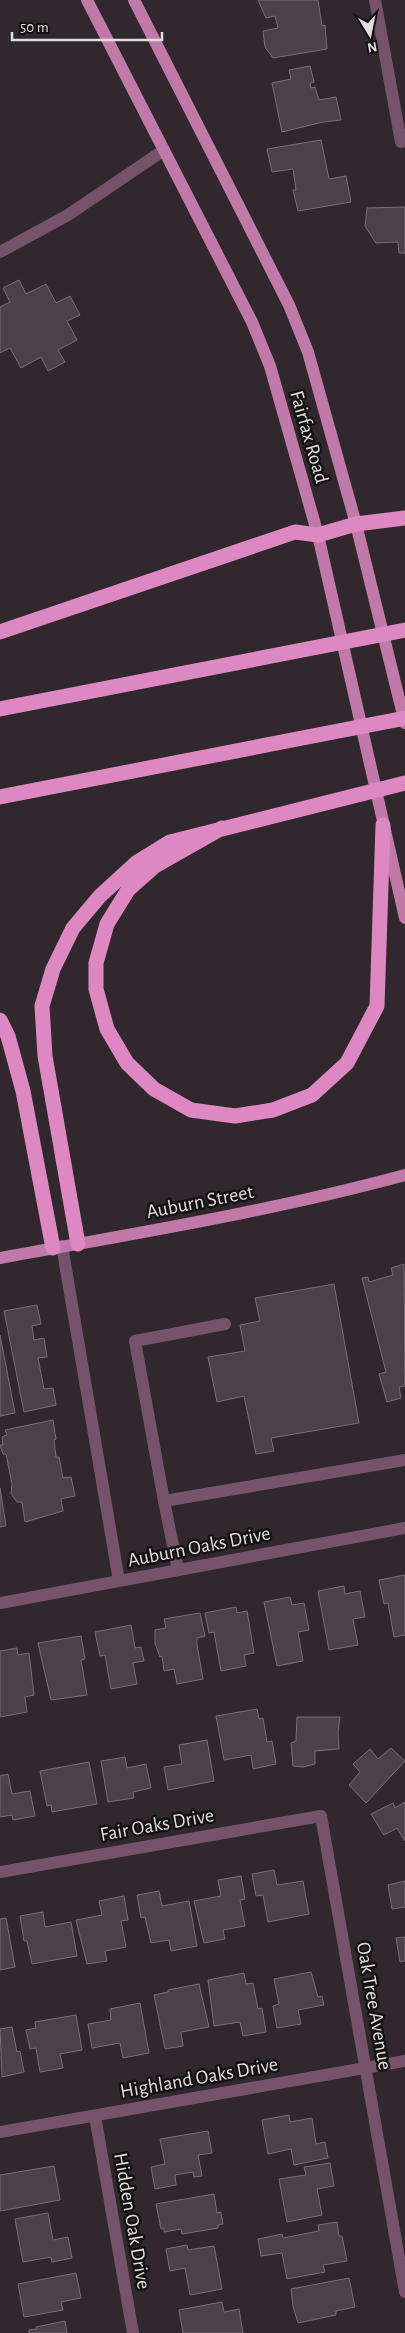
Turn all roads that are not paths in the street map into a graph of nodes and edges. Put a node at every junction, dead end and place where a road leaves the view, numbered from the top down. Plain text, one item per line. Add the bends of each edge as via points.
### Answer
1 (87, 0) edge
2 (134, 0) edge
3 (375, 0) edge
4 (401, 142) dead end
5 (164, 150) junction
6 (0, 252) edge
7 (405, 518) edge
8 (356, 524) junction
9 (318, 535) junction
10 (405, 630) edge
11 (0, 632) edge
12 (0, 709) edge
13 (405, 718) edge
14 (405, 723) edge
15 (405, 783) edge
16 (0, 797) edge
17 (383, 825) junction
18 (222, 828) junction
19 (405, 918) edge
20 (0, 1020) edge
21 (405, 1175) edge
22 (78, 1244) junction
23 (57, 1247) junction
24 (0, 1258) edge
25 (225, 1324) dead end
26 (405, 1460) edge
27 (164, 1501) junction
28 (405, 1528) edge
29 (178, 1570) junction
30 (119, 1581) junction
31 (0, 1603) edge
32 (321, 1816) joint
33 (0, 1872) edge
34 (405, 2061) edge
35 (366, 2068) junction
36 (95, 2116) junction
37 (0, 2132) edge
38 (405, 2292) edge
39 (133, 2333) edge

1 - 5 main road, Fairfax Road
2 - 8 main road, Fairfax Road via 289,305 308,352
3 - 4 street
5 - 6 street via 68,215
5 - 9 main road, Fairfax Road via 252,322 270,366
7 - 8 highway
8 - 9 highway
8 - 14 main road, Fairfax Road
9 - 11 highway via 295,532
9 - 17 main road, Fairfax Road
10 - 12 highway
13 - 16 highway
15 - 18 highway
17 - 18 highway via 377,1006 347,1063 312,1095 273,1110 235,1116 192,1110 154,1089 126,1063 107,1029 96,989 96,963 107,924 128,890 155,866
17 - 19 main road, Fairfax Road
18 - 22 highway via 170,842 136,863 100,896 74,928 53,969 42,1006 44,1056
20 - 23 highway via 8,1036 23,1091
21 - 22 main road, Auburn Street via 250,1212
22 - 23 main road, Auburn Street
23 - 24 main road, Auburn Street
23 - 30 street
25 - 27 street via 135,1340
26 - 27 street
27 - 29 street
28 - 29 street, Auburn Oaks Drive
29 - 30 street, Auburn Oaks Drive
30 - 31 street, Auburn Oaks Drive
32 - 33 street, Fair Oaks Drive
32 - 35 street, Oak Tree Avenue
34 - 35 street, Highland Oaks Drive
35 - 36 street, Highland Oaks Drive
35 - 38 street, Oak Tree Avenue
36 - 37 street, Highland Oaks Drive
36 - 39 street, Hidden Oak Drive

